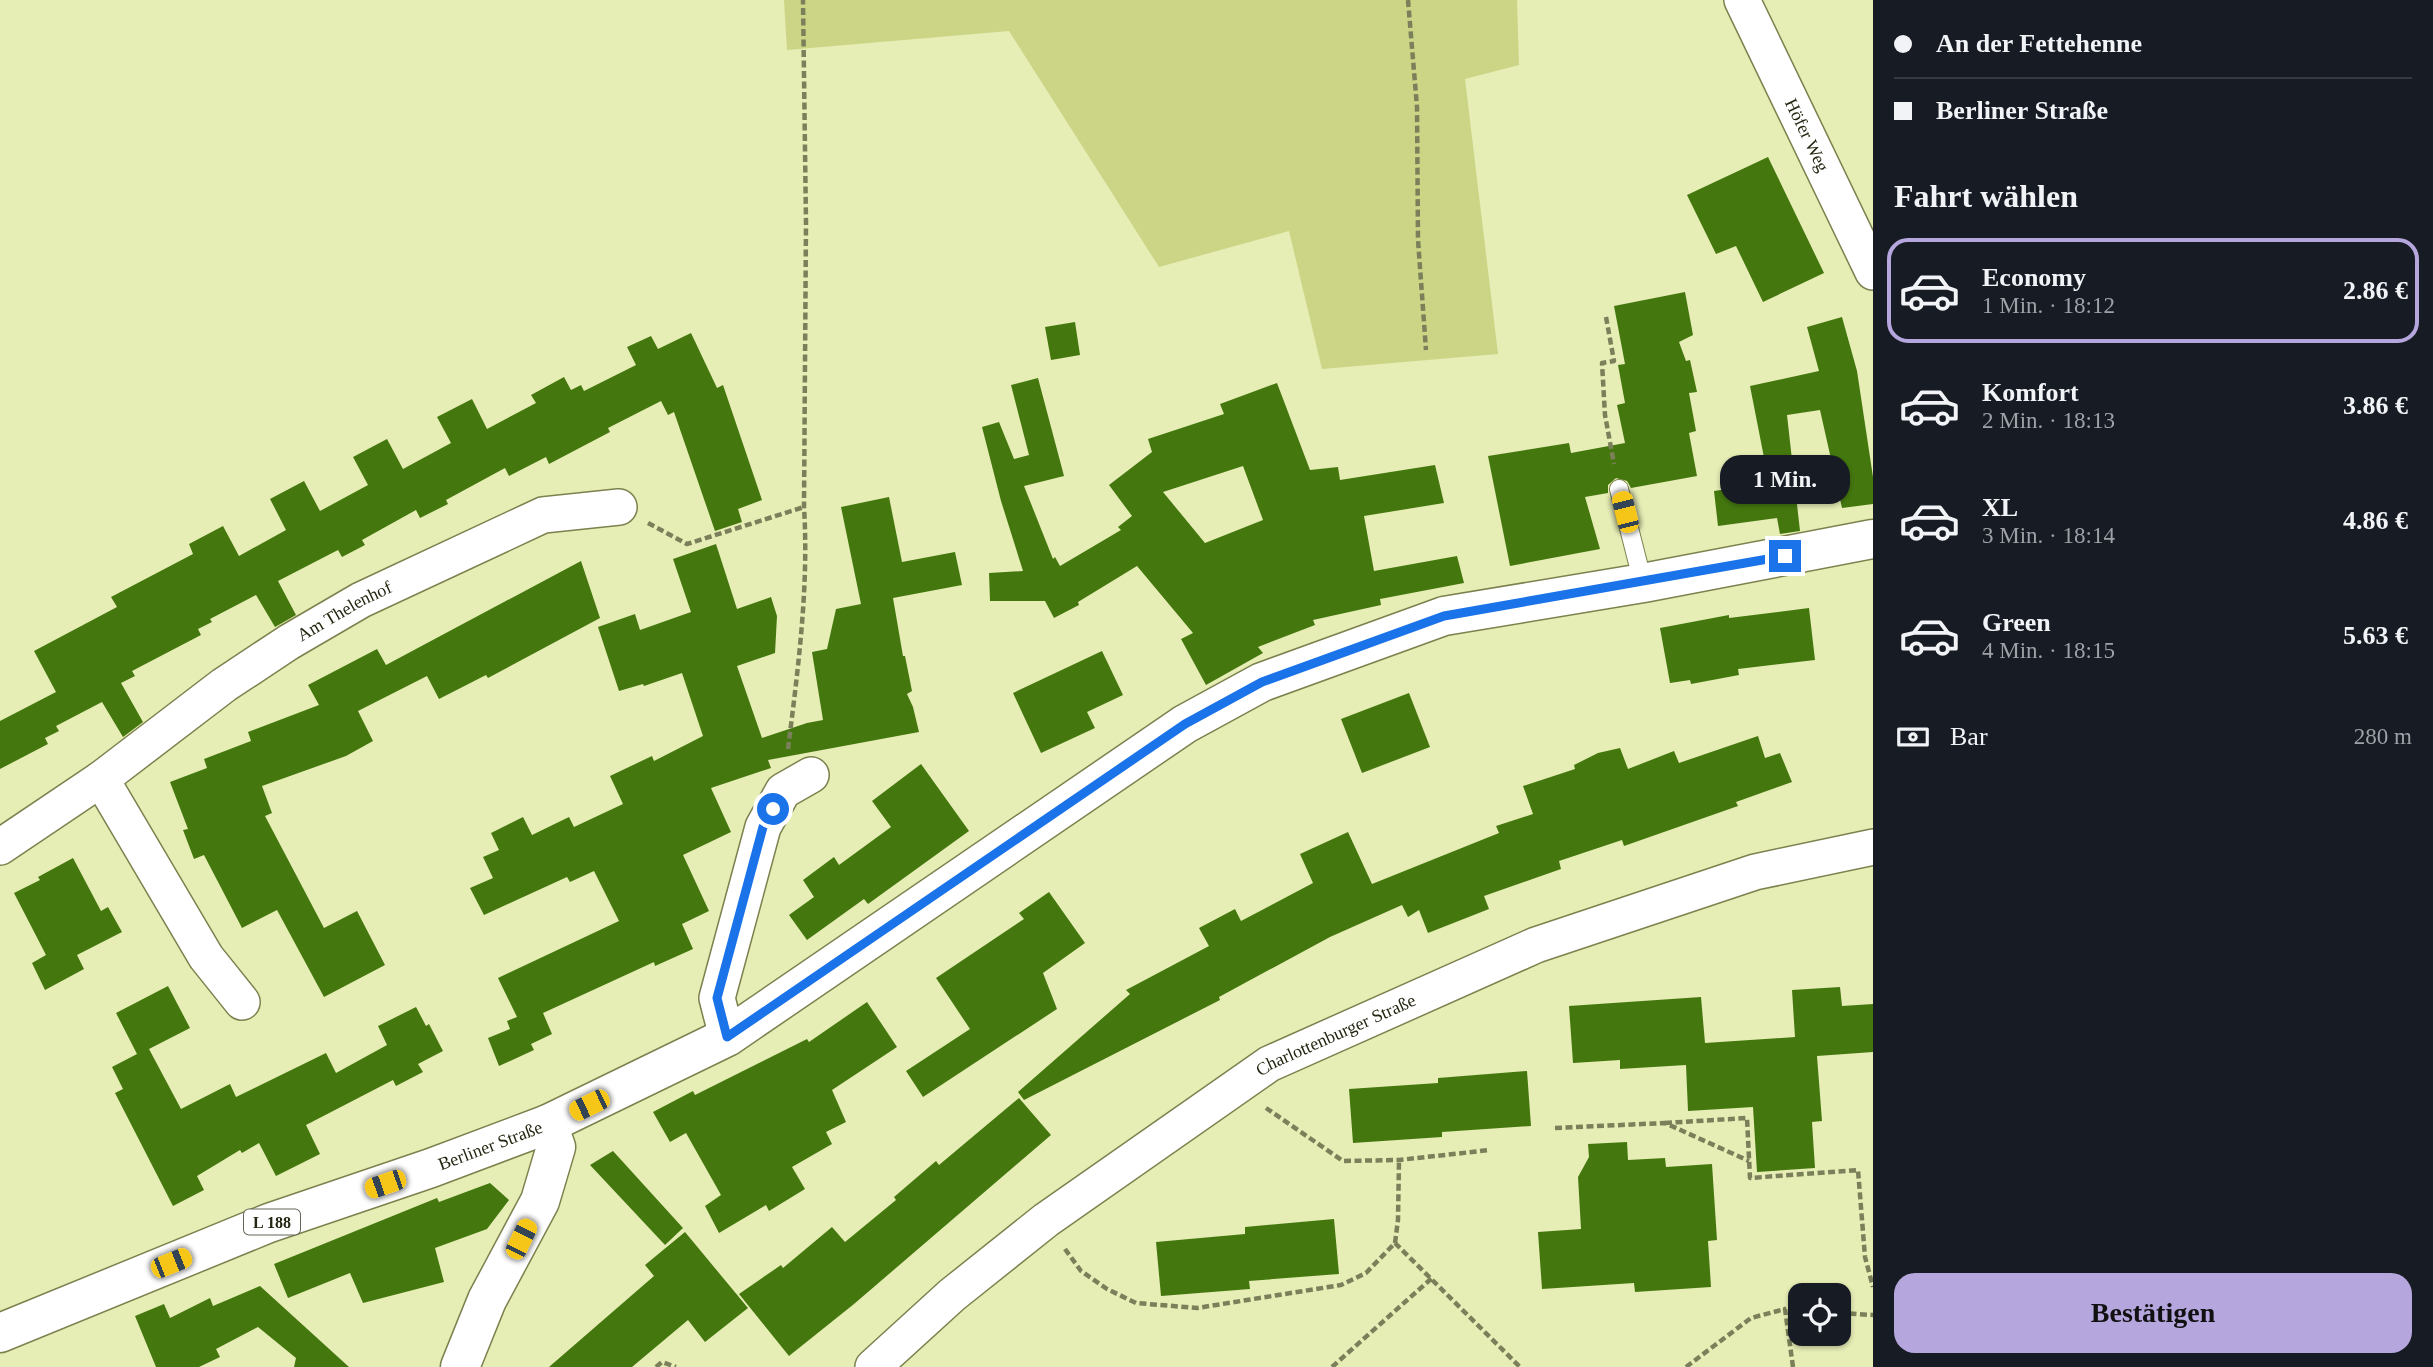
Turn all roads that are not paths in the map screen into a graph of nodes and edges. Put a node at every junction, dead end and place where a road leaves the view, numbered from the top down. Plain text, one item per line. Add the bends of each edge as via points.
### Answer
1 (1742, 0) edge
2 (1873, 272) edge
3 (1619, 489) road end
4 (619, 507) road end
5 (1873, 539) edge
6 (1643, 583) junction
7 (101, 779) junction
8 (797, 783) road end
9 (0, 847) edge
10 (1873, 847) edge
11 (242, 1002) dead end
12 (727, 1037) junction
13 (548, 1124) junction
14 (0, 1334) edge
15 (460, 1367) edge
16 (873, 1367) edge

1 - 2 street, Höfer Weg
3 - 6 lane
4 - 7 street, Am Thelenhof via 543,515 361,600 224,685
5 - 6 main road, Berliner Straße / L 188
6 - 12 main road, Berliner Straße / L 188 via 1444,616 1262,682 1185,724
7 - 9 street, Am Thelenhof
7 - 11 street via 206,957
8 - 12 street via 763,827 717,998
10 - 16 street, Charlottenburger Straße via 1755,872 1536,945 1269,1064 1046,1220 952,1295
12 - 13 main road, Berliner Straße / L 188
13 - 14 main road, Berliner Straße / L 188 via 269,1223
13 - 15 main road via 556,1147 540,1200 487,1300

